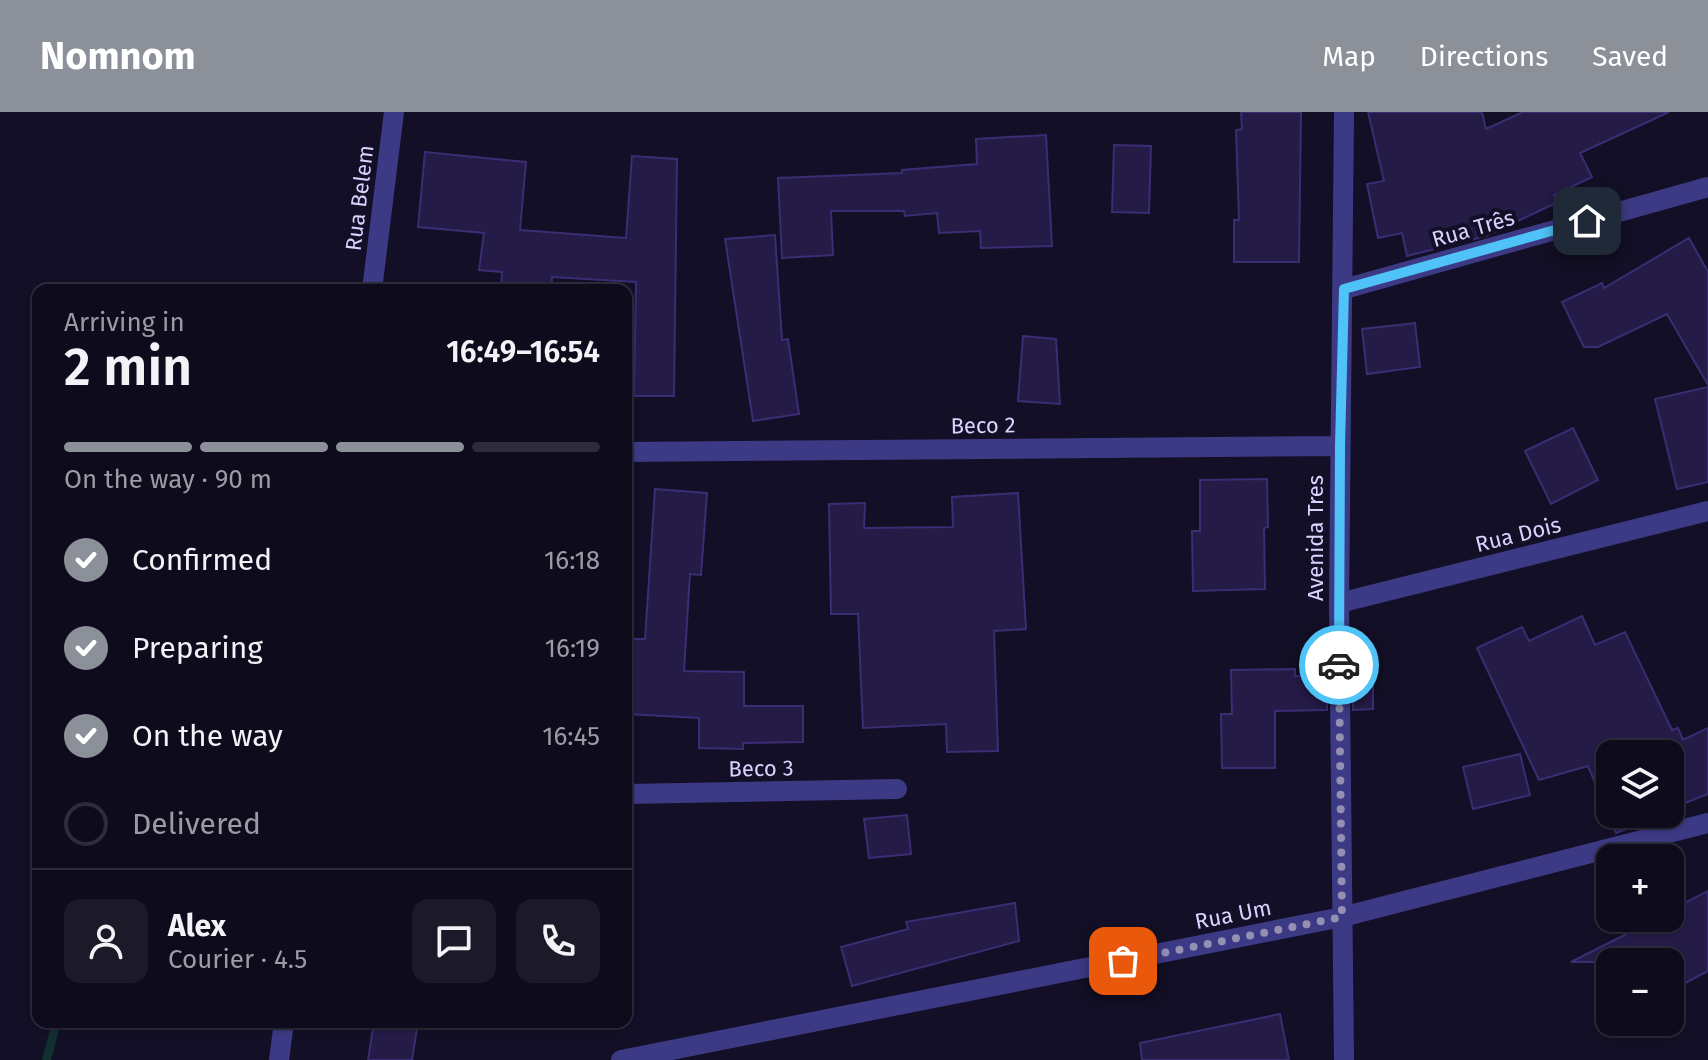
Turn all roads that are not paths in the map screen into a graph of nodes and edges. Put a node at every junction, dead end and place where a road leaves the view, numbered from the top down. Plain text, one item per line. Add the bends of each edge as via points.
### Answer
1 (394, 112) edge
2 (1344, 112) edge
3 (1708, 187) edge
4 (373, 284) edge
5 (1344, 289) junction
6 (1340, 446) junction
7 (632, 452) edge
8 (1708, 511) edge
9 (1339, 603) junction
10 (897, 789) dead end
11 (632, 794) edge
12 (1708, 823) edge
13 (1342, 917) junction
14 (283, 1028) edge
15 (279, 1060) edge
16 (621, 1060) edge
17 (1344, 1060) edge

1 - 4 street, Rua Belem
2 - 5 street, Avenida Tres
3 - 5 street, Rua Três
5 - 6 street, Avenida Tres
6 - 7 street, Beco 2
6 - 9 street, Avenida Tres
8 - 9 street, Rua Dois
9 - 13 street, Avenida Tres
10 - 11 street, Beco 3
12 - 13 street, Rua Um
13 - 16 street, Rua Um
13 - 17 street, Avenida Tres
14 - 15 street

